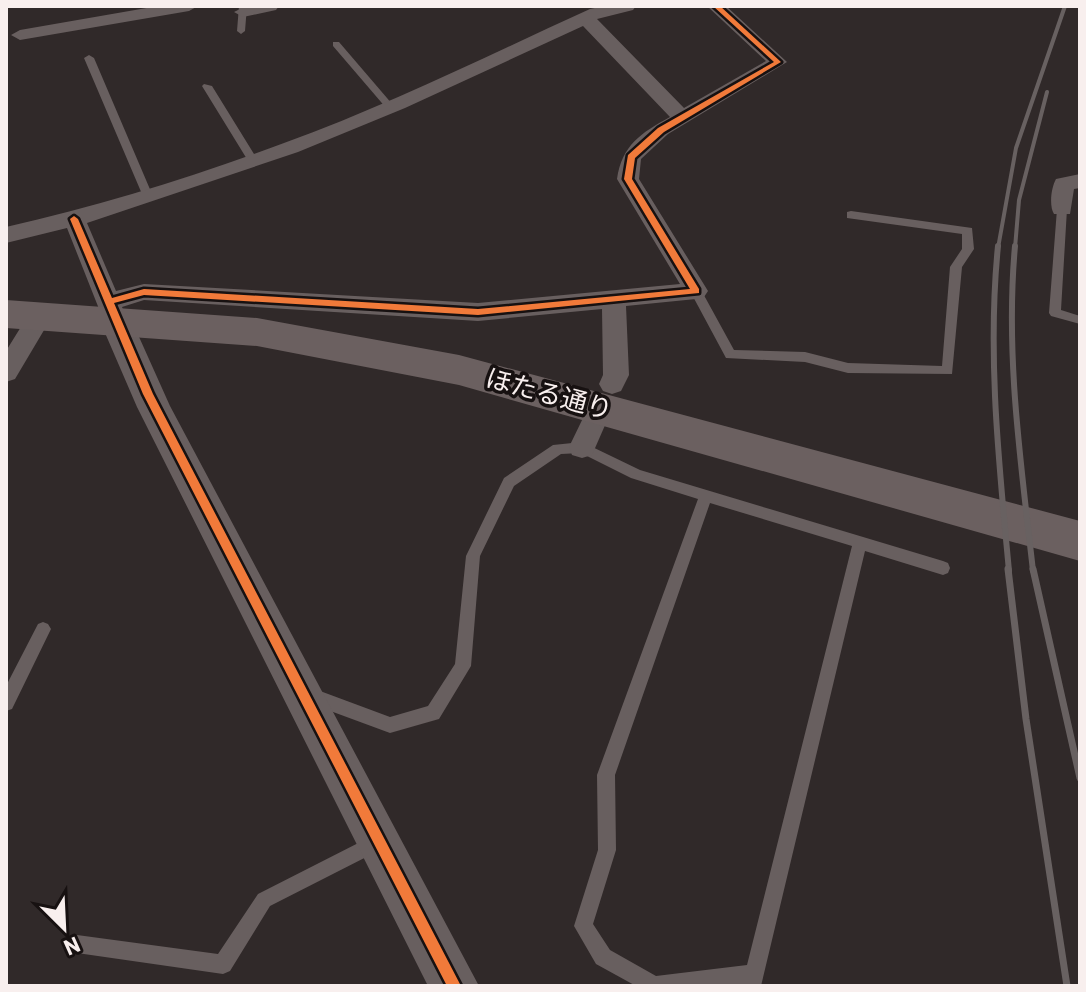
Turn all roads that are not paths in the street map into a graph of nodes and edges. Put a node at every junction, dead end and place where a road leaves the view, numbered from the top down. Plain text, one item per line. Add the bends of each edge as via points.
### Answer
1 (189, 6) edge
2 (270, 6) edge
3 (627, 6) edge
4 (716, 6) edge
5 (243, 9) edge
6 (591, 12) edge
7 (241, 31) dead end
8 (20, 35) dead end
9 (336, 44) dead end
10 (89, 58) dead end
11 (207, 86) dead end
12 (390, 107) junction
13 (682, 118) junction
14 (254, 162) junction
15 (1080, 181) edge
16 (147, 194) junction
17 (1062, 209) joint
18 (851, 215) dead end
19 (74, 219) junction
20 (6, 235) edge
21 (696, 291) junction
22 (614, 299) junction
23 (112, 311) junction
24 (24, 314) edge
25 (1080, 320) edge
26 (6, 372) edge
27 (612, 384) dead end
28 (706, 495) junction
29 (1066, 537) edge
30 (860, 543) junction
31 (943, 568) dead end
32 (43, 629) dead end
33 (304, 693) junction
34 (6, 703) edge
35 (380, 841) junction
36 (77, 944) dead end
37 (752, 980) edge
38 (454, 986) edge

1 - 8 street
2 - 5 street
3 - 6 street
4 - 13 street via 778,62
5 - 7 lane
6 - 12 street
6 - 13 street
9 - 12 lane
10 - 16 lane
11 - 14 lane
12 - 14 street
13 - 21 street via 631,157 628,179
14 - 16 street
15 - 17 street via 1064,184
16 - 19 street
17 - 25 lane via 1055,313
18 - 21 lane via 968,231 968,249 956,267 948,371 848,368 805,357 730,355
19 - 20 street
19 - 23 street
21 - 22 street
22 - 23 street via 478,312 144,292
22 - 27 street
23 - 24 main road, ほたる通り
23 - 29 main road, ほたる通り via 459,370
23 - 33 street via 154,407
24 - 26 street
28 - 30 lane
28 - 33 lane via 636,474 588,435 558,449 509,482 473,556 463,666 433,713 390,725
28 - 37 lane via 606,775 607,850 583,926 603,957 655,986
30 - 31 lane
30 - 37 lane
32 - 34 lane
33 - 35 street
35 - 36 lane via 264,900 223,964
35 - 38 street

